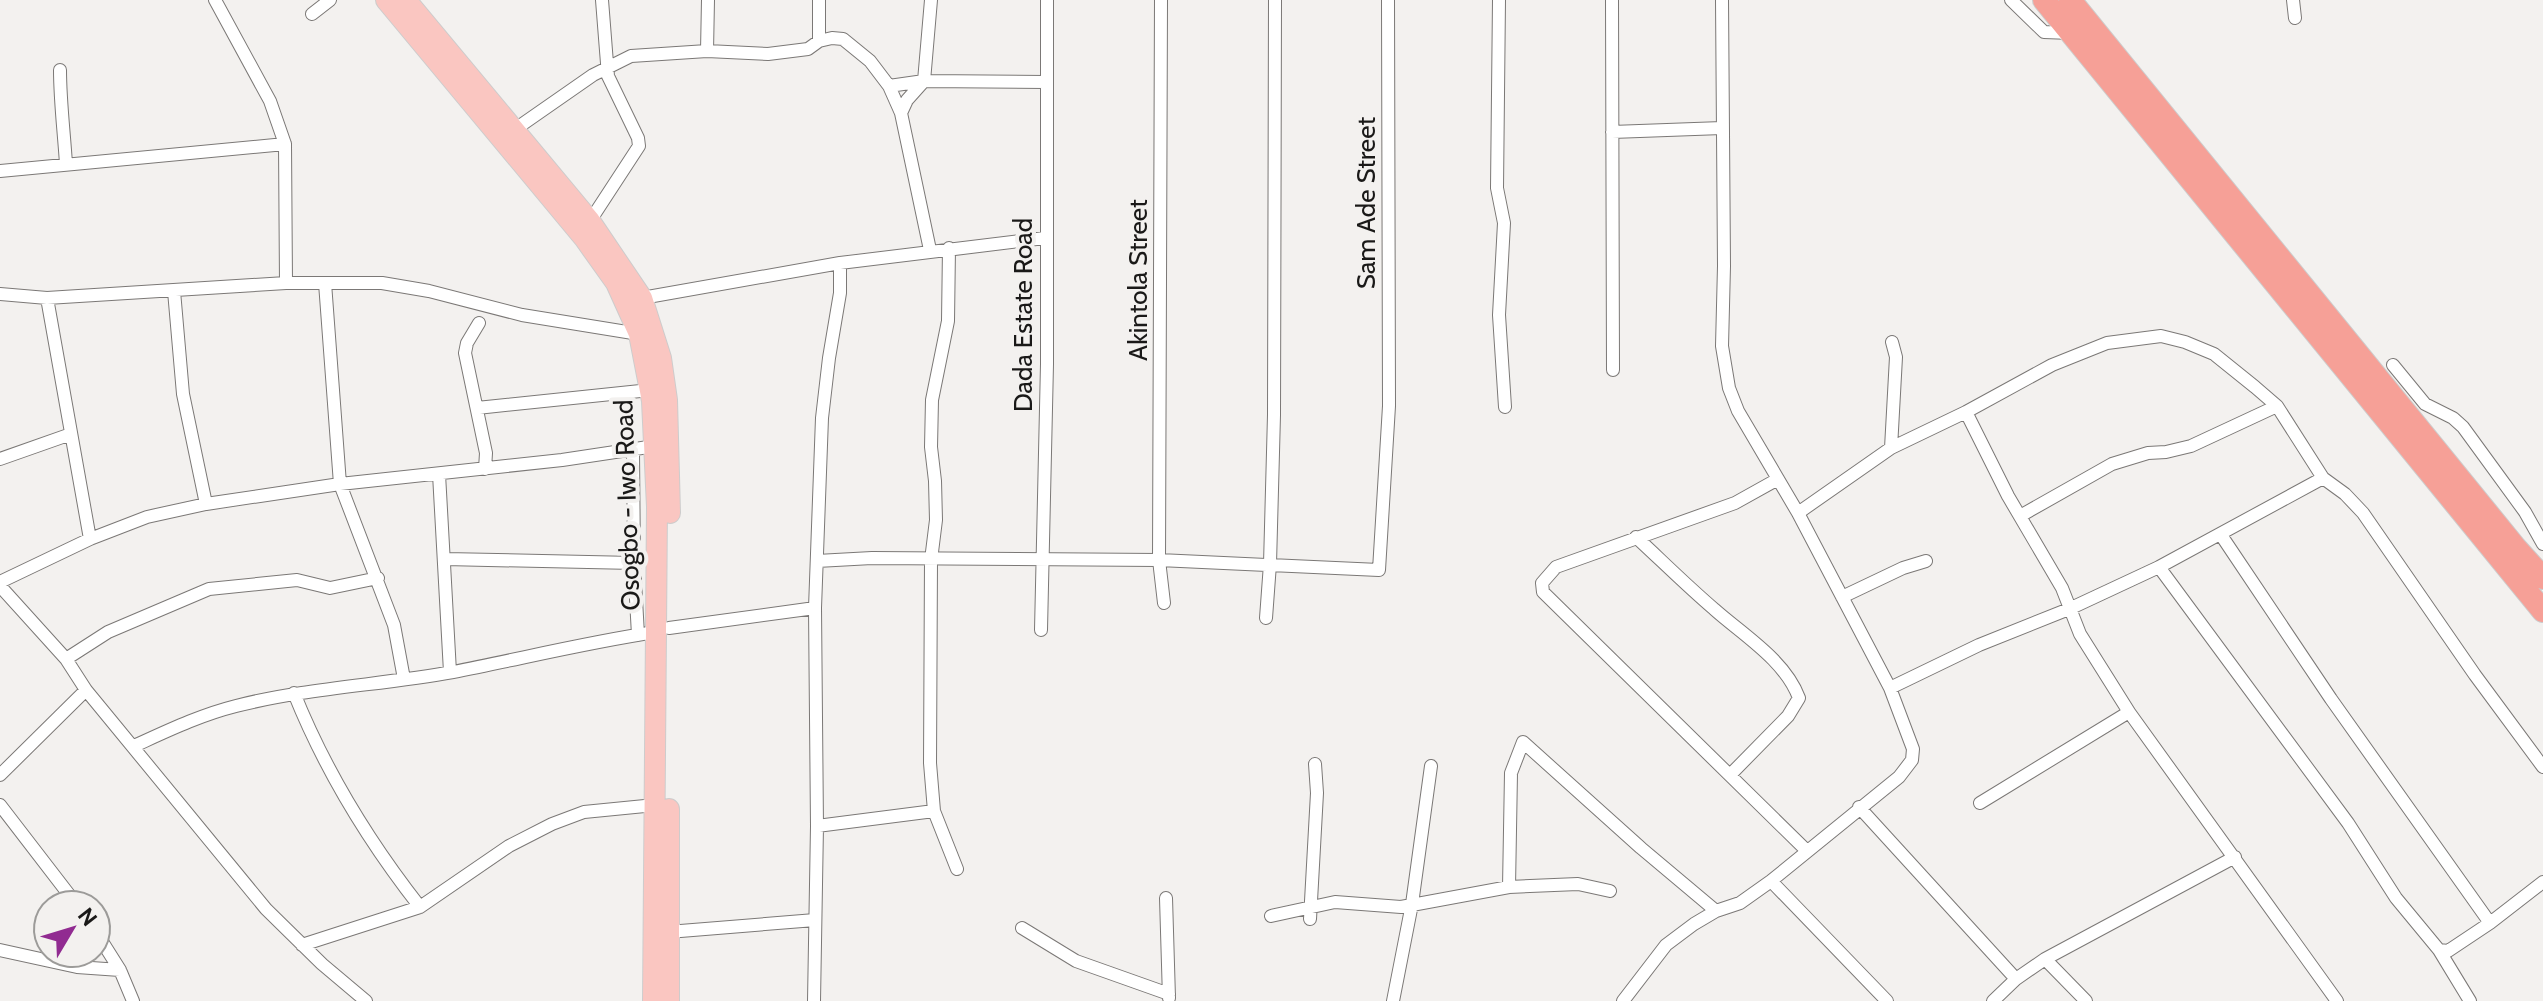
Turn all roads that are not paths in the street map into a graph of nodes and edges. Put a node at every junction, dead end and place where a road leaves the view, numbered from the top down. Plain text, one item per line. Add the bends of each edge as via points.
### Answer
1 (215, 0) edge
2 (330, 0) edge
3 (386, 0) edge
4 (406, 0) edge
5 (602, 0) edge
6 (708, 0) edge
7 (819, 0) edge
8 (931, 0) edge
9 (1047, 0) edge
10 (1161, 0) edge
11 (1275, 0) edge
12 (1388, 0) edge
13 (1499, 0) edge
14 (1612, 0) edge
15 (1722, 0) edge
16 (2011, 0) edge
17 (2044, 0) edge
18 (2070, 0) edge
19 (2293, 0) edge
20 (312, 14) dead end
21 (2295, 18) dead end
22 (2071, 33) junction
23 (819, 41) junction
24 (707, 51) junction
25 (607, 68) junction
26 (60, 70) dead end
27 (924, 81) junction
28 (1046, 82) junction
29 (889, 86) junction
30 (901, 113) junction
31 (1722, 128) junction
32 (514, 130) junction
33 (1612, 132) junction
34 (285, 144) junction
35 (66, 164) junction
36 (0, 171) edge
37 (590, 221) junction
38 (1045, 238) junction
39 (949, 248) junction
40 (930, 250) junction
41 (840, 263) junction
42 (286, 283) junction
43 (325, 283) junction
44 (174, 291) junction
45 (0, 294) edge
46 (47, 298) junction
47 (642, 298) junction
48 (479, 323) dead end
49 (639, 334) junction
50 (1892, 342) dead end
51 (2393, 365) dead end
52 (1613, 370) dead end
53 (650, 390) junction
54 (2277, 406) junction
55 (1505, 407) dead end
56 (477, 408) junction
57 (1966, 412) junction
58 (71, 434) junction
59 (655, 446) junction
60 (1891, 448) junction
61 (633, 451) junction
62 (0, 459) edge
63 (485, 469) junction
64 (439, 474) junction
65 (2323, 478) junction
66 (1778, 479) junction
67 (340, 484) junction
68 (206, 504) junction
69 (1798, 513) junction
70 (2020, 516) junction
71 (2221, 535) junction
72 (1636, 537) junction
73 (90, 539) junction
74 (2543, 544) edge
75 (445, 559) junction
76 (931, 560) junction
77 (1041, 560) junction
78 (1159, 560) junction
79 (817, 561) junction
80 (1926, 561) dead end
81 (634, 563) junction
82 (1270, 564) junction
83 (2159, 567) junction
84 (378, 578) junction
85 (2543, 578) edge
86 (0, 584) edge
87 (1842, 597) junction
88 (1164, 603) dead end
89 (815, 608) junction
90 (2069, 609) junction
91 (2543, 611) edge
92 (1266, 618) dead end
93 (1041, 630) dead end
94 (655, 632) junction
95 (66, 659) junction
96 (450, 672) junction
97 (404, 679) junction
98 (1890, 688) junction
99 (86, 690) junction
100 (294, 693) junction
101 (2129, 712) junction
102 (134, 746) junction
103 (1315, 764) dead end
104 (1431, 766) dead end
105 (2543, 767) edge
106 (0, 775) edge
107 (1730, 775) junction
108 (1980, 803) dead end
109 (0, 805) edge
110 (655, 805) junction
111 (1859, 807) junction
112 (934, 811) junction
113 (817, 826) junction
114 (1807, 851) junction
115 (2235, 857) junction
116 (957, 869) dead end
117 (1771, 881) junction
118 (2543, 882) edge
119 (1509, 887) junction
120 (65, 889) edge
121 (1610, 891) dead end
122 (1166, 898) dead end
123 (1412, 904) junction
124 (420, 907) junction
125 (1716, 911) junction
126 (1310, 913) junction
127 (1271, 916) dead end
128 (815, 920) junction
129 (2490, 923) junction
130 (1022, 928) dead end
131 (668, 932) junction
132 (302, 945) junction
133 (0, 950) edge
134 (2439, 950) junction
135 (112, 957) edge
136 (2045, 959) junction
137 (120, 970) junction
138 (2016, 979) junction
139 (1169, 997) edge
140 (133, 1001) edge
141 (366, 1001) edge
142 (653, 1001) edge
143 (669, 1001) edge
144 (814, 1001) edge
145 (1393, 1001) edge
146 (1623, 1001) edge
147 (1887, 1001) edge
148 (1993, 1001) edge
149 (2086, 1001) edge
150 (2337, 1001) edge
151 (2470, 1001) edge

1 - 34 street via 270,101
2 - 20 street
3 - 49 main road, Osogbo - Iwo Road via 584,238 616,283
4 - 32 main road, Osogbo - Iwo Road
5 - 25 street
6 - 24 street
7 - 23 street
8 - 27 street
9 - 28 street, Dada Estate Road
10 - 78 street, Akintola Street
11 - 82 street
12 - 82 street, Sam Ade Street via 1389,406 1379,570
13 - 55 street via 1497,188 1504,223 1499,315
14 - 33 street
15 - 31 street
16 - 22 street via 2044,32
17 - 22 highway
18 - 85 highway
19 - 21 street
22 - 91 highway
23 - 24 street via 808,49 768,54
23 - 29 street via 843,39 855,46
24 - 25 street via 631,56
25 - 32 street
25 - 37 street via 639,146
26 - 35 street
27 - 28 street
27 - 29 street
27 - 30 street
28 - 38 street, Dada Estate Road
29 - 30 street
30 - 40 street
31 - 33 street
31 - 66 street via 1722,346 1738,411
32 - 37 main road, Osogbo - Iwo Road
33 - 52 street
34 - 35 street
34 - 42 street
35 - 36 street
37 - 47 main road, Osogbo - Iwo Road
38 - 39 street
38 - 77 street, Dada Estate Road
39 - 40 street
39 - 76 street via 948,321 932,400 936,520
40 - 41 street
41 - 47 street
41 - 79 street via 822,418
42 - 43 street
42 - 44 street
43 - 49 street via 382,283 522,315
43 - 67 street
44 - 46 street
44 - 68 street via 183,394
45 - 46 street
46 - 58 street
47 - 94 main road, Osogbo - Iwo Road via 661,358 671,455
48 - 56 street via 465,353
49 - 53 main road, Osogbo - Iwo Road
50 - 60 street via 1896,357
51 - 74 street via 2425,404 2463,427
53 - 56 street
53 - 59 main road, Osogbo - Iwo Road
54 - 57 street via 2214,354 2161,336 2093,348
54 - 65 street
54 - 70 street via 2191,446 2112,464
56 - 63 street
57 - 60 street
57 - 70 street
58 - 62 street
58 - 73 street
59 - 61 street
59 - 94 main road, Osogbo - Iwo Road
60 - 69 street
61 - 63 street
61 - 81 street
63 - 64 street
64 - 67 street
64 - 75 street
65 - 71 street
65 - 105 street via 2363,513
66 - 69 street
66 - 72 street via 1735,503
67 - 68 street
67 - 84 street
68 - 73 street via 147,517
69 - 87 street
70 - 90 street
71 - 83 street
71 - 129 street
72 - 107 street via 1755,643 1796,688 1799,698 1788,716
72 - 107 street via 1556,567 1544,578 1543,592
73 - 86 street
75 - 81 street
75 - 96 street
76 - 77 street
76 - 79 street
76 - 112 street
77 - 78 street
77 - 93 street, Dada Estate Road
78 - 82 street
78 - 88 street, Akintola Street
79 - 89 street
80 - 87 street
81 - 94 street
82 - 92 street
83 - 90 street
83 - 134 street via 2348,823 2396,898
84 - 95 street via 330,588 297,580 209,589 108,632
84 - 97 street
86 - 95 street
87 - 98 street
89 - 94 street
89 - 113 street
90 - 98 street
90 - 101 street
94 - 96 street
94 - 110 main road, Osogbo - Iwo Road
94 - 131 main road, Osogbo - Iwo Road
95 - 99 street
96 - 97 street
97 - 100 street
98 - 111 street via 1913,749 1912,760 1899,777
99 - 102 street
99 - 106 street
100 - 102 street via 234,706
100 - 124 street via 353,812
101 - 108 street
101 - 115 street
102 - 132 street via 266,909
103 - 126 street
104 - 123 street
107 - 114 street
109 - 120 street
110 - 124 street via 584,812 552,824 509,846
110 - 142 main road, Osogbo - Iwo Road
111 - 114 street
111 - 138 street
112 - 113 street
112 - 116 street
113 - 128 street
114 - 117 street
115 - 136 street
115 - 150 street
117 - 125 street via 1740,903
117 - 147 street
118 - 129 street
119 - 121 street via 1578,884
119 - 123 street
119 - 125 street via 1511,773 1523,742
122 - 139 street
123 - 126 street via 1335,902
123 - 145 street
124 - 132 street
125 - 146 street via 1666,945
126 - 127 street
128 - 131 street
128 - 144 street
129 - 134 street via 2448,951
130 - 139 street via 1076,961
131 - 143 main road, Osogbo - Iwo Road
132 - 141 street
133 - 137 street via 77,967
134 - 151 street
135 - 137 street
136 - 138 street
136 - 149 street
137 - 140 street
138 - 148 street

